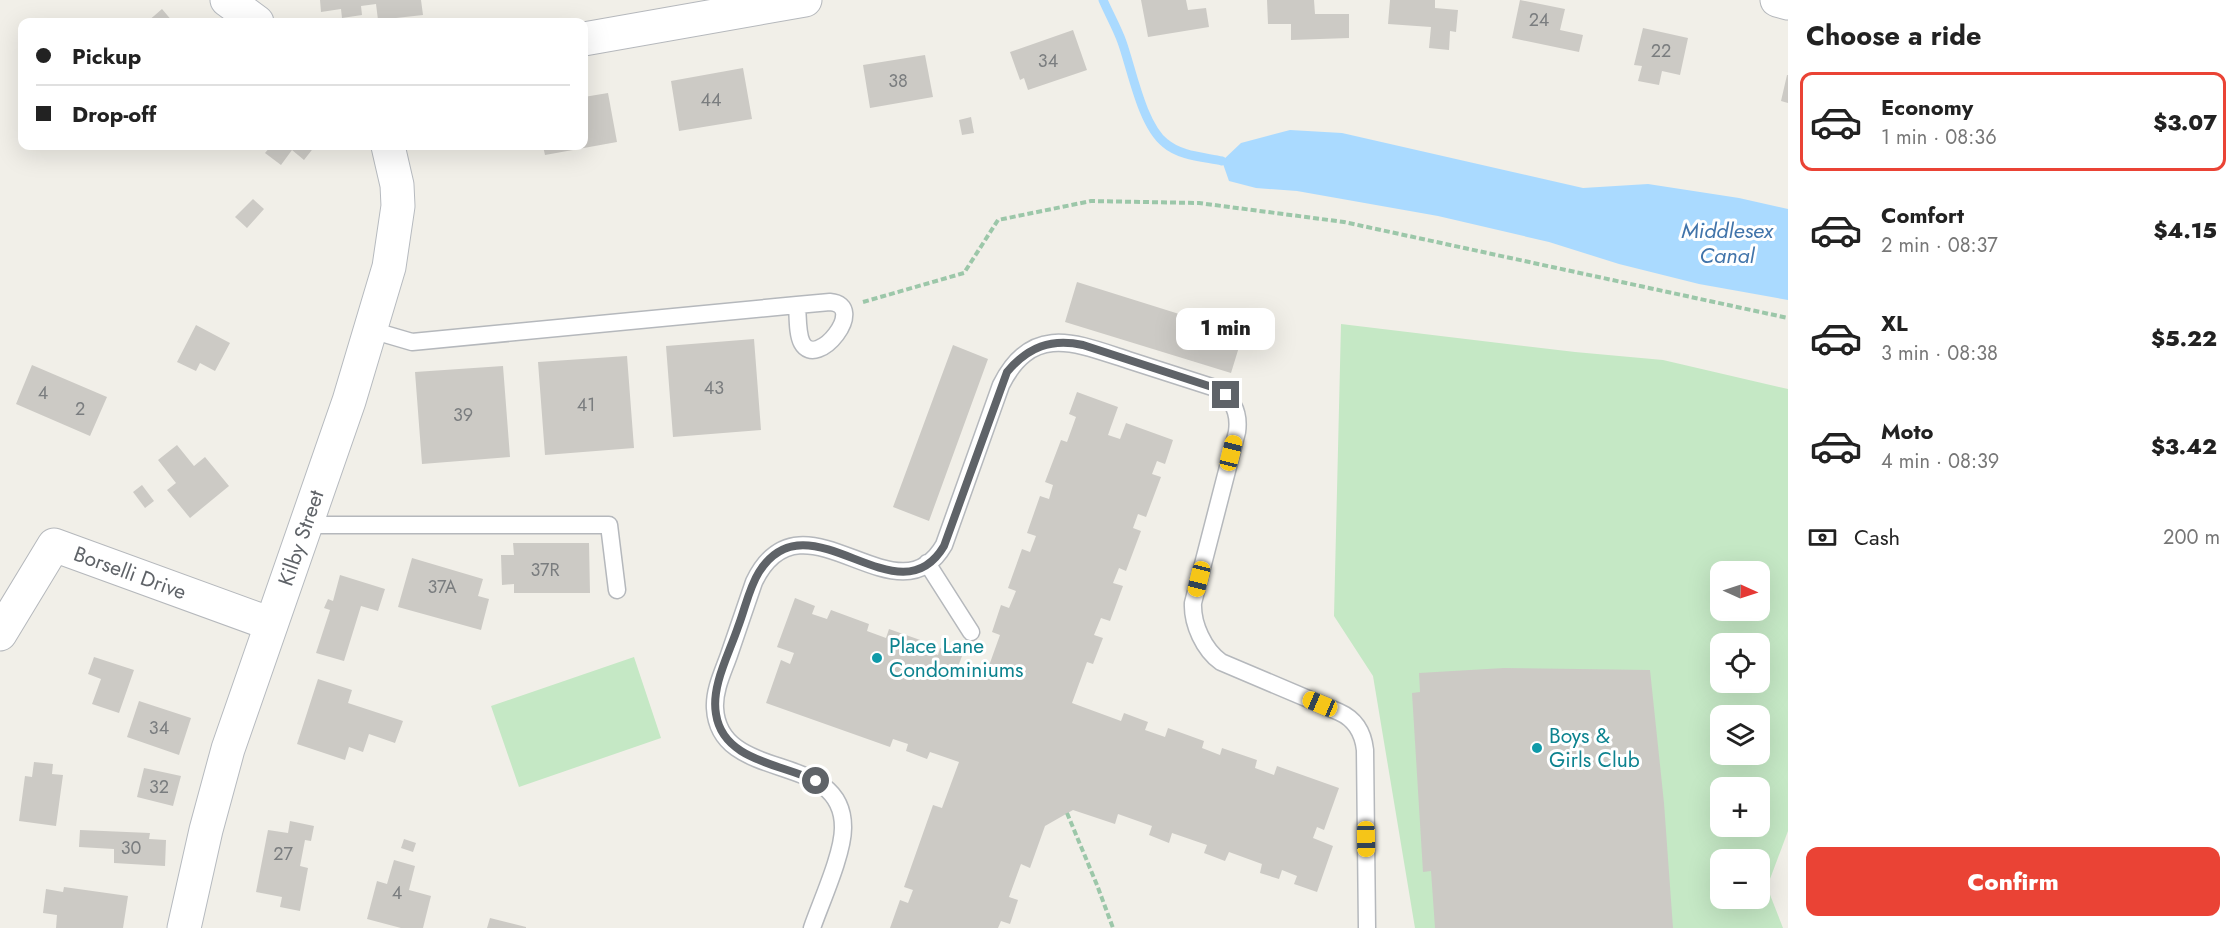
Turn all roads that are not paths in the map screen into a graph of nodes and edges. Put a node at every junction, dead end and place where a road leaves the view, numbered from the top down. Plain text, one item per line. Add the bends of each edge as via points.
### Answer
1 (227, 0) edge
2 (804, 0) edge
3 (1777, 0) edge
4 (1788, 3) edge
5 (251, 18) edge
6 (588, 38) edge
7 (389, 150) edge
8 (797, 305) junction
9 (371, 330) junction
10 (305, 525) junction
11 (927, 563) junction
12 (617, 590) dead end
13 (271, 624) junction
14 (972, 632) dead end
15 (0, 634) edge
16 (184, 928) edge
17 (812, 928) edge
18 (1367, 928) edge

1 - 5 street
2 - 6 street
3 - 4 street
7 - 9 street, Kilby Street via 397,185 396,231
8 - 8 lane via 830,302 843,308 842,325 825,346 812,351 801,342
8 - 9 lane via 412,342
9 - 10 street, Kilby Street
10 - 12 lane via 609,525
10 - 13 street, Kilby Street
11 - 14 lane
11 - 17 lane via 898,573 816,546 783,550 759,572 718,686 716,718 733,746 816,781 832,795 842,815 843,837
11 - 18 lane via 944,546 1007,372 1028,352 1054,342 1083,345 1226,395 1235,408 1238,424 1193,603 1194,621 1206,648 1221,662 1339,711 1360,729 1365,750
13 - 15 street, Borselli Drive via 54,545
13 - 16 street, Kilby Street via 219,781

